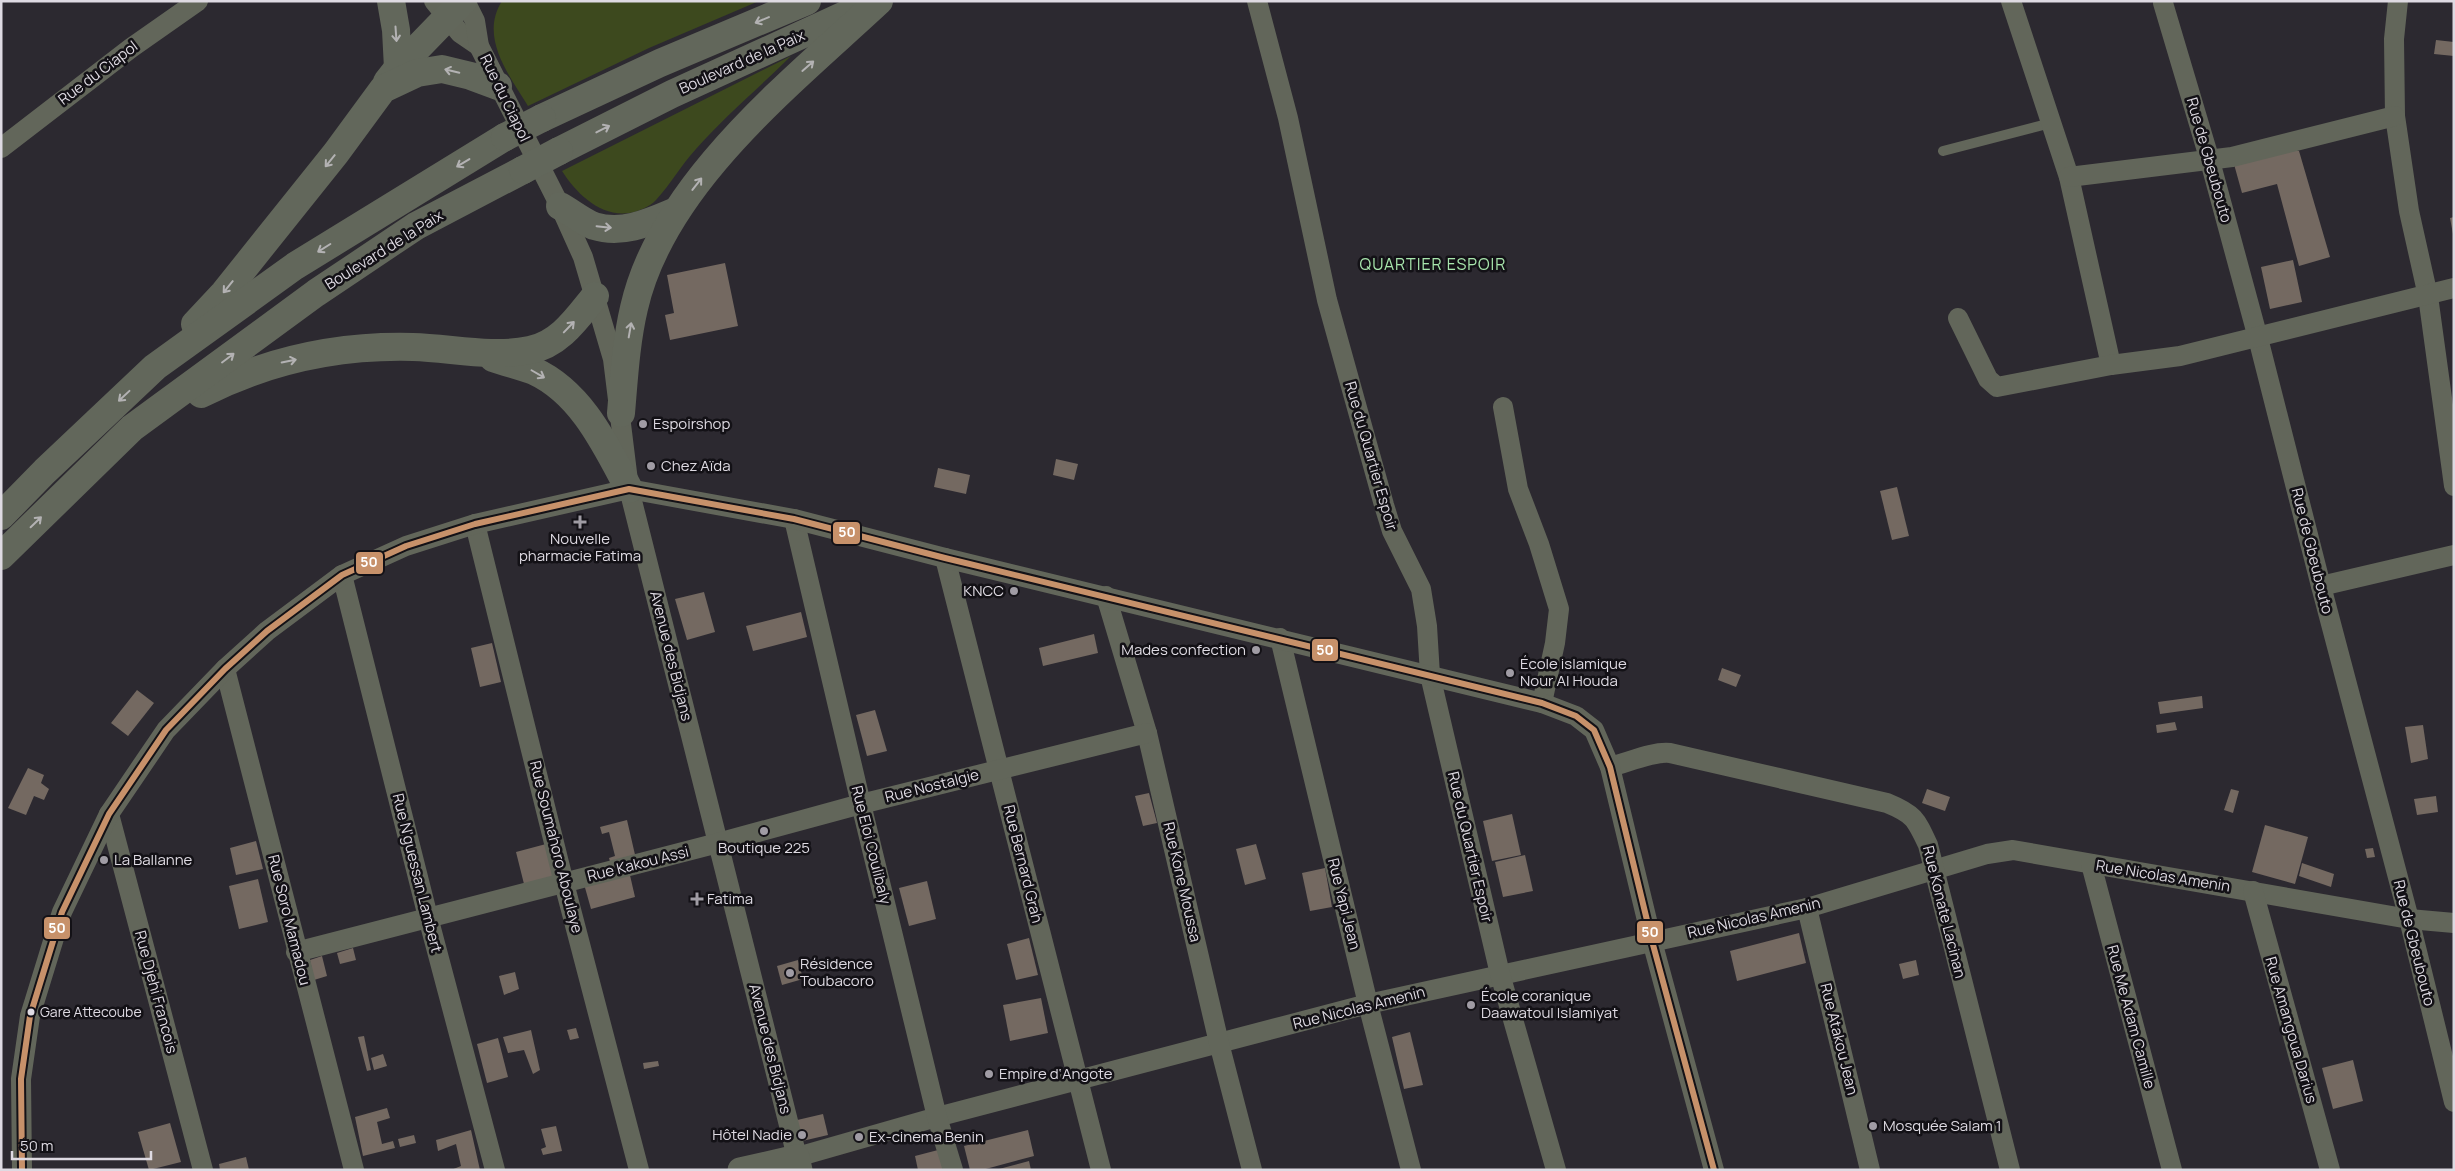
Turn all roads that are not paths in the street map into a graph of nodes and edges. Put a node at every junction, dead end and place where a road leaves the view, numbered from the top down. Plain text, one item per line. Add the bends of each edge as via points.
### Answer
1 (198, 1) edge
2 (391, 1) edge
3 (807, 1) edge
4 (878, 1) edge
5 (1257, 1) edge
6 (2011, 1) edge
7 (2398, 1) edge
8 (2163, 3) dead end
9 (452, 5) edge
10 (390, 78) junction
11 (498, 86) junction
12 (2395, 116) junction
13 (2051, 123) junction
14 (1, 148) edge
15 (1944, 151) dead end
16 (527, 160) junction
17 (2210, 161) junction
18 (2069, 177) junction
19 (560, 206) junction
20 (676, 211) junction
21 (2454, 288) edge
22 (595, 296) junction
23 (2428, 296) junction
24 (1958, 318) dead end
25 (2258, 338) junction
26 (475, 353) junction
27 (2111, 365) junction
28 (155, 367) junction
29 (1503, 407) dead end
30 (622, 413) junction
31 (132, 428) junction
32 (2454, 486) edge
33 (629, 490) junction
34 (1, 516) edge
35 (794, 518) junction
36 (476, 524) junction
37 (2454, 555) edge
38 (1, 556) edge
39 (945, 558) junction
40 (342, 575) junction
41 (2321, 586) junction
42 (1106, 596) junction
43 (1280, 638) junction
44 (225, 669) junction
45 (1430, 675) junction
46 (1542, 703) junction
47 (1147, 733) junction
48 (1610, 767) junction
49 (999, 770) junction
50 (861, 804) junction
51 (109, 814) junction
52 (718, 843) junction
53 (2091, 864) junction
54 (1933, 872) junction
55 (564, 883) junction
56 (2253, 890) junction
57 (1807, 908) junction
58 (428, 917) junction
59 (2409, 919) junction
60 (2454, 923) edge
61 (1652, 941) junction
62 (296, 952) junction
63 (1500, 974) junction
64 (1368, 1004) junction
65 (1219, 1043) junction
66 (1078, 1080) junction
67 (2454, 1102) edge
68 (937, 1117) junction
69 (798, 1163) edge
70 (22, 1170) edge
71 (202, 1170) edge
72 (354, 1170) edge
73 (495, 1170) edge
74 (639, 1170) edge
75 (740, 1170) edge
76 (953, 1170) edge
77 (1101, 1170) edge
78 (1252, 1170) edge
79 (1411, 1170) edge
80 (1556, 1170) edge
81 (1714, 1170) edge
82 (1870, 1170) edge
83 (2010, 1170) edge
84 (2172, 1170) edge
85 (2330, 1170) edge

1 - 14 street, Rue du Ciapol
2 -> 10 main road via 396,30
3 -> 28 main road, Boulevard de la Paix, bridge via 660,63 505,138 295,266
16 -> 4 main road, Boulevard de la Paix, bridge via 559,151 672,94
20 -> 4 main road via 762,110
5 - 45 street, Rue du Quartier Espoir via 1288,118 1327,300 1376,477 1392,531 1421,590 1428,626
6 - 13 street
7 - 12 street via 2394,39
8 - 17 street, Rue de Gbeubouto
9 - 10 main road
9 - 11 street, Rue du Ciapol via 460,34 480,46
11 -> 10 main road via 442,69
10 -> 28 main road via 336,153 224,293
11 - 16 street, Rue du Ciapol
12 - 17 street
12 - 23 street via 2409,211
13 - 15 lane
13 - 18 street
16 - 19 street, Avenue des Bidjans
31 -> 16 main road, Boulevard de la Paix via 316,292 400,236
17 - 18 street
17 - 25 street, Rue de Gbeubouto
18 - 27 street
19 -> 20 main road via 594,226 618,228 640,226
19 - 22 street, Avenue des Bidjans
30 -> 20 main road via 626,355 634,307 648,264
21 - 23 street
26 -> 22 main road via 530,350 547,344 558,338
22 - 30 street, Avenue des Bidjans via 613,359
23 - 25 street
23 - 32 street
24 - 27 street via 1988,379 1997,387
25 - 27 street via 2180,356
25 - 41 street, Rue de Gbeubouto
31 -> 26 main road via 233,377 292,360 364,348 414,347
26 -> 33 main road via 535,372 580,406
28 -> 34 main road, Boulevard de la Paix
29 - 46 street via 1518,489 1539,544 1558,609 1555,643
30 - 33 street, Avenue des Bidjans
38 -> 31 main road, Boulevard de la Paix
33 - 35 street
33 - 36 street
33 - 52 street, Avenue des Bidjans
35 - 39 street
35 - 50 street, Rue Eloi Coulibaly
36 - 40 street via 406,546
36 - 55 street, Rue Soumahoro Aboulaye
37 - 41 street
39 - 42 street
39 - 49 street, Rue Bernard Grah
40 - 44 street via 267,630
40 - 58 street, Rue N'guessan Lambert
41 - 59 street, Rue de Gbeubouto
42 - 43 street
42 - 47 street, Rue Kone Moussa
43 - 45 street
43 - 64 street, Rue Yapi Jean
44 - 51 street via 166,730
44 - 62 street, Rue Soro Mamadou
45 - 46 street
45 - 63 street, Rue du Quartier Espoir
46 - 48 street via 1576,716 1594,730
47 - 49 street, Rue Nostalgie
47 - 65 street, Rue Kone Moussa
48 - 54 street, Rue Konate Lacinan via 1652,754 1670,753 1887,803 1908,811 1919,827 1928,845
48 - 61 street
49 - 50 street, Rue Nostalgie
49 - 66 street, Rue Bernard Grah
50 - 52 street, Rue Nostalgie
50 - 68 street, Rue Eloi Coulibaly
51 - 70 street via 62,912 30,1016 21,1078
51 - 71 street, Rue Djehi Francois
52 - 55 street, Rue Kakou Assi
52 - 69 street, Avenue des Bidjans
53 - 54 street, Rue Nicolas Amenin via 2013,850 1987,854
53 - 56 street, Rue Nicolas Amenin
53 - 84 street, Rue Me Adam Camille
54 - 57 street, Rue Nicolas Amenin
54 - 83 street, Rue Konate Lacinan
55 - 58 street, Rue Kakou Assi
55 - 74 street, Rue Soumahoro Aboulaye
56 - 59 street, Rue Nicolas Amenin
56 - 85 street, Rue Amangoua Darius
57 - 61 street, Rue Nicolas Amenin
57 - 82 street, Rue Atakou Jean
58 - 62 street, Rue Kakou Assi
58 - 73 street, Rue N'guessan Lambert
59 - 60 street, Rue Nicolas Amenin
59 - 67 street, Rue de Gbeubouto
61 - 63 street, Rue Nicolas Amenin
61 - 81 street
62 - 72 street, Rue Soro Mamadou
63 - 64 street, Rue Nicolas Amenin
63 - 80 street, Rue du Quartier Espoir
64 - 65 street, Rue Nicolas Amenin
64 - 79 street, Rue Yapi Jean
65 - 66 street, Rue Nicolas Amenin
65 - 78 street, Rue Kone Moussa
66 - 68 street, Rue Nicolas Amenin
66 - 77 street, Rue Bernard Grah
68 - 69 street, Rue Nicolas Amenin
68 - 76 street, Rue Eloi Coulibaly
69 - 75 street, Rue Nicolas Amenin

